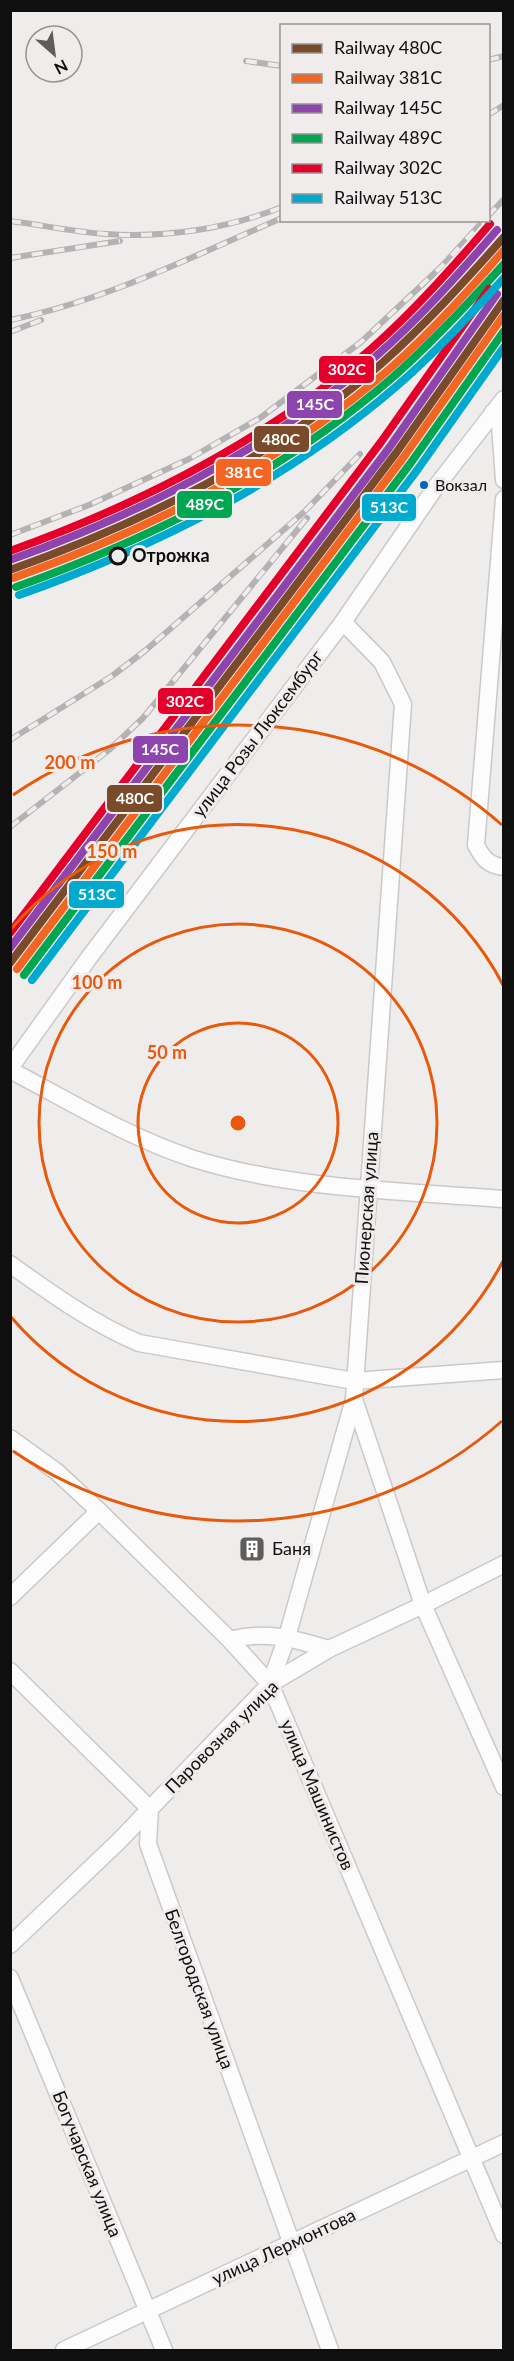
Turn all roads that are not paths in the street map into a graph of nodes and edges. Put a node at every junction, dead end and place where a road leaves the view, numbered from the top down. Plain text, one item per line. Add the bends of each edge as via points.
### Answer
1 (504, 399) edge
2 (493, 412) junction
3 (504, 480) edge
4 (504, 499) edge
5 (343, 622) junction
6 (504, 867) edge
7 (10, 1069) edge
8 (369, 1188) junction
9 (504, 1199) edge
10 (10, 1264) edge
11 (504, 1370) edge
12 (354, 1381) junction
13 (354, 1399) junction
14 (10, 1438) edge
15 (99, 1511) junction
16 (504, 1564) edge
17 (10, 1597) edge
18 (423, 1605) junction
19 (287, 1637) junction
20 (230, 1640) junction
21 (329, 1649) junction
22 (10, 1671) edge
23 (270, 1684) junction
24 (504, 1787) edge
25 (150, 1809) junction
26 (119, 1841) junction
27 (148, 1844) junction
28 (10, 1945) edge
29 (10, 1978) edge
30 (504, 2143) edge
31 (470, 2159) junction
32 (504, 2235) edge
33 (291, 2245) junction
34 (148, 2311) junction
35 (64, 2350) edge
36 (164, 2350) edge
37 (330, 2350) edge

1 - 2 street, улица Розы Люксембург
2 - 3 street via 500,425
2 - 5 street, улица Розы Люксембург via 435,488
4 - 6 street via 476,845 482,858 491,865
5 - 7 street, улица Розы Люксембург via 88,959
5 - 8 street, Пионерская улица via 382,662 404,704
7 - 8 street via 139,1137 192,1158 272,1178
8 - 9 street
8 - 12 street, Пионерская улица
10 - 12 street via 62,1302 139,1343
11 - 12 street
12 - 13 street, Пионерская улица
13 - 18 street, Пионерская улица
13 - 19 street
14 - 15 street, улица Машинистов via 57,1472
15 - 17 street
15 - 20 street, улица Машинистов
16 - 18 street, Паровозная улица
18 - 21 street, Паровозная улица
18 - 24 street, Пионерская улица
19 - 20 street via 251,1635
19 - 21 street
19 - 23 street
20 - 23 street, улица Машинистов
21 - 23 street, Паровозная улица
22 - 25 street
23 - 25 street, Паровозная улица
23 - 31 street, улица Машинистов
25 - 26 street, Паровозная улица
25 - 27 street, Белгородская улица
26 - 27 street
26 - 28 street, Паровозная улица
27 - 33 street, Белгородская улица
29 - 34 street, Богучарская улица
30 - 31 street, улица Лермонтова
31 - 32 street, улица Машинистов
31 - 33 street, улица Лермонтова
33 - 34 street, улица Лермонтова
33 - 37 street, Белгородская улица
34 - 35 street, улица Лермонтова
34 - 36 street, Богучарская улица

